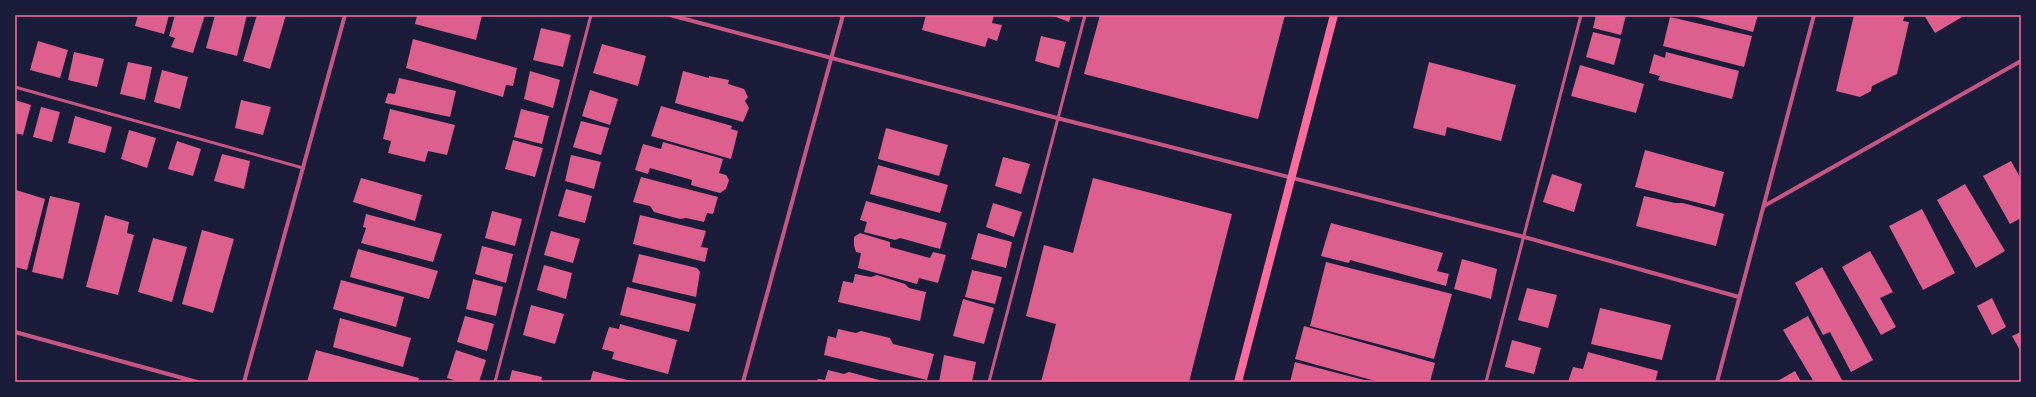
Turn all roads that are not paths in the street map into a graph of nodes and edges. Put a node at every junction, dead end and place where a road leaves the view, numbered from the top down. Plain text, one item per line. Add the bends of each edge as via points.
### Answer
1 (345, 15) edge
2 (592, 15) edge
3 (670, 15) edge
4 (843, 15) edge
5 (1085, 15) edge
6 (1334, 15) edge
7 (1581, 15) edge
8 (1814, 15) edge
9 (830, 58) junction
10 (2021, 61) edge
11 (15, 87) edge
12 (1057, 118) junction
13 (303, 168) junction
14 (1292, 178) junction
15 (1764, 206) junction
16 (1524, 237) junction
17 (1739, 297) junction
18 (15, 332) edge
19 (197, 382) edge
20 (244, 382) edge
21 (495, 382) edge
22 (743, 382) edge
23 (989, 382) edge
24 (1238, 382) edge
25 (1486, 382) edge
26 (1717, 382) edge

1 - 13 street
2 - 21 lane
3 - 9 street
4 - 9 street
5 - 12 lane
6 - 14 main road
7 - 16 lane
8 - 15 street
9 - 12 street
9 - 22 street
10 - 15 street
11 - 13 lane
12 - 14 street
12 - 23 lane
13 - 20 street
14 - 16 street
14 - 24 main road
15 - 17 street
16 - 17 street
16 - 25 lane
17 - 26 street
18 - 19 street

